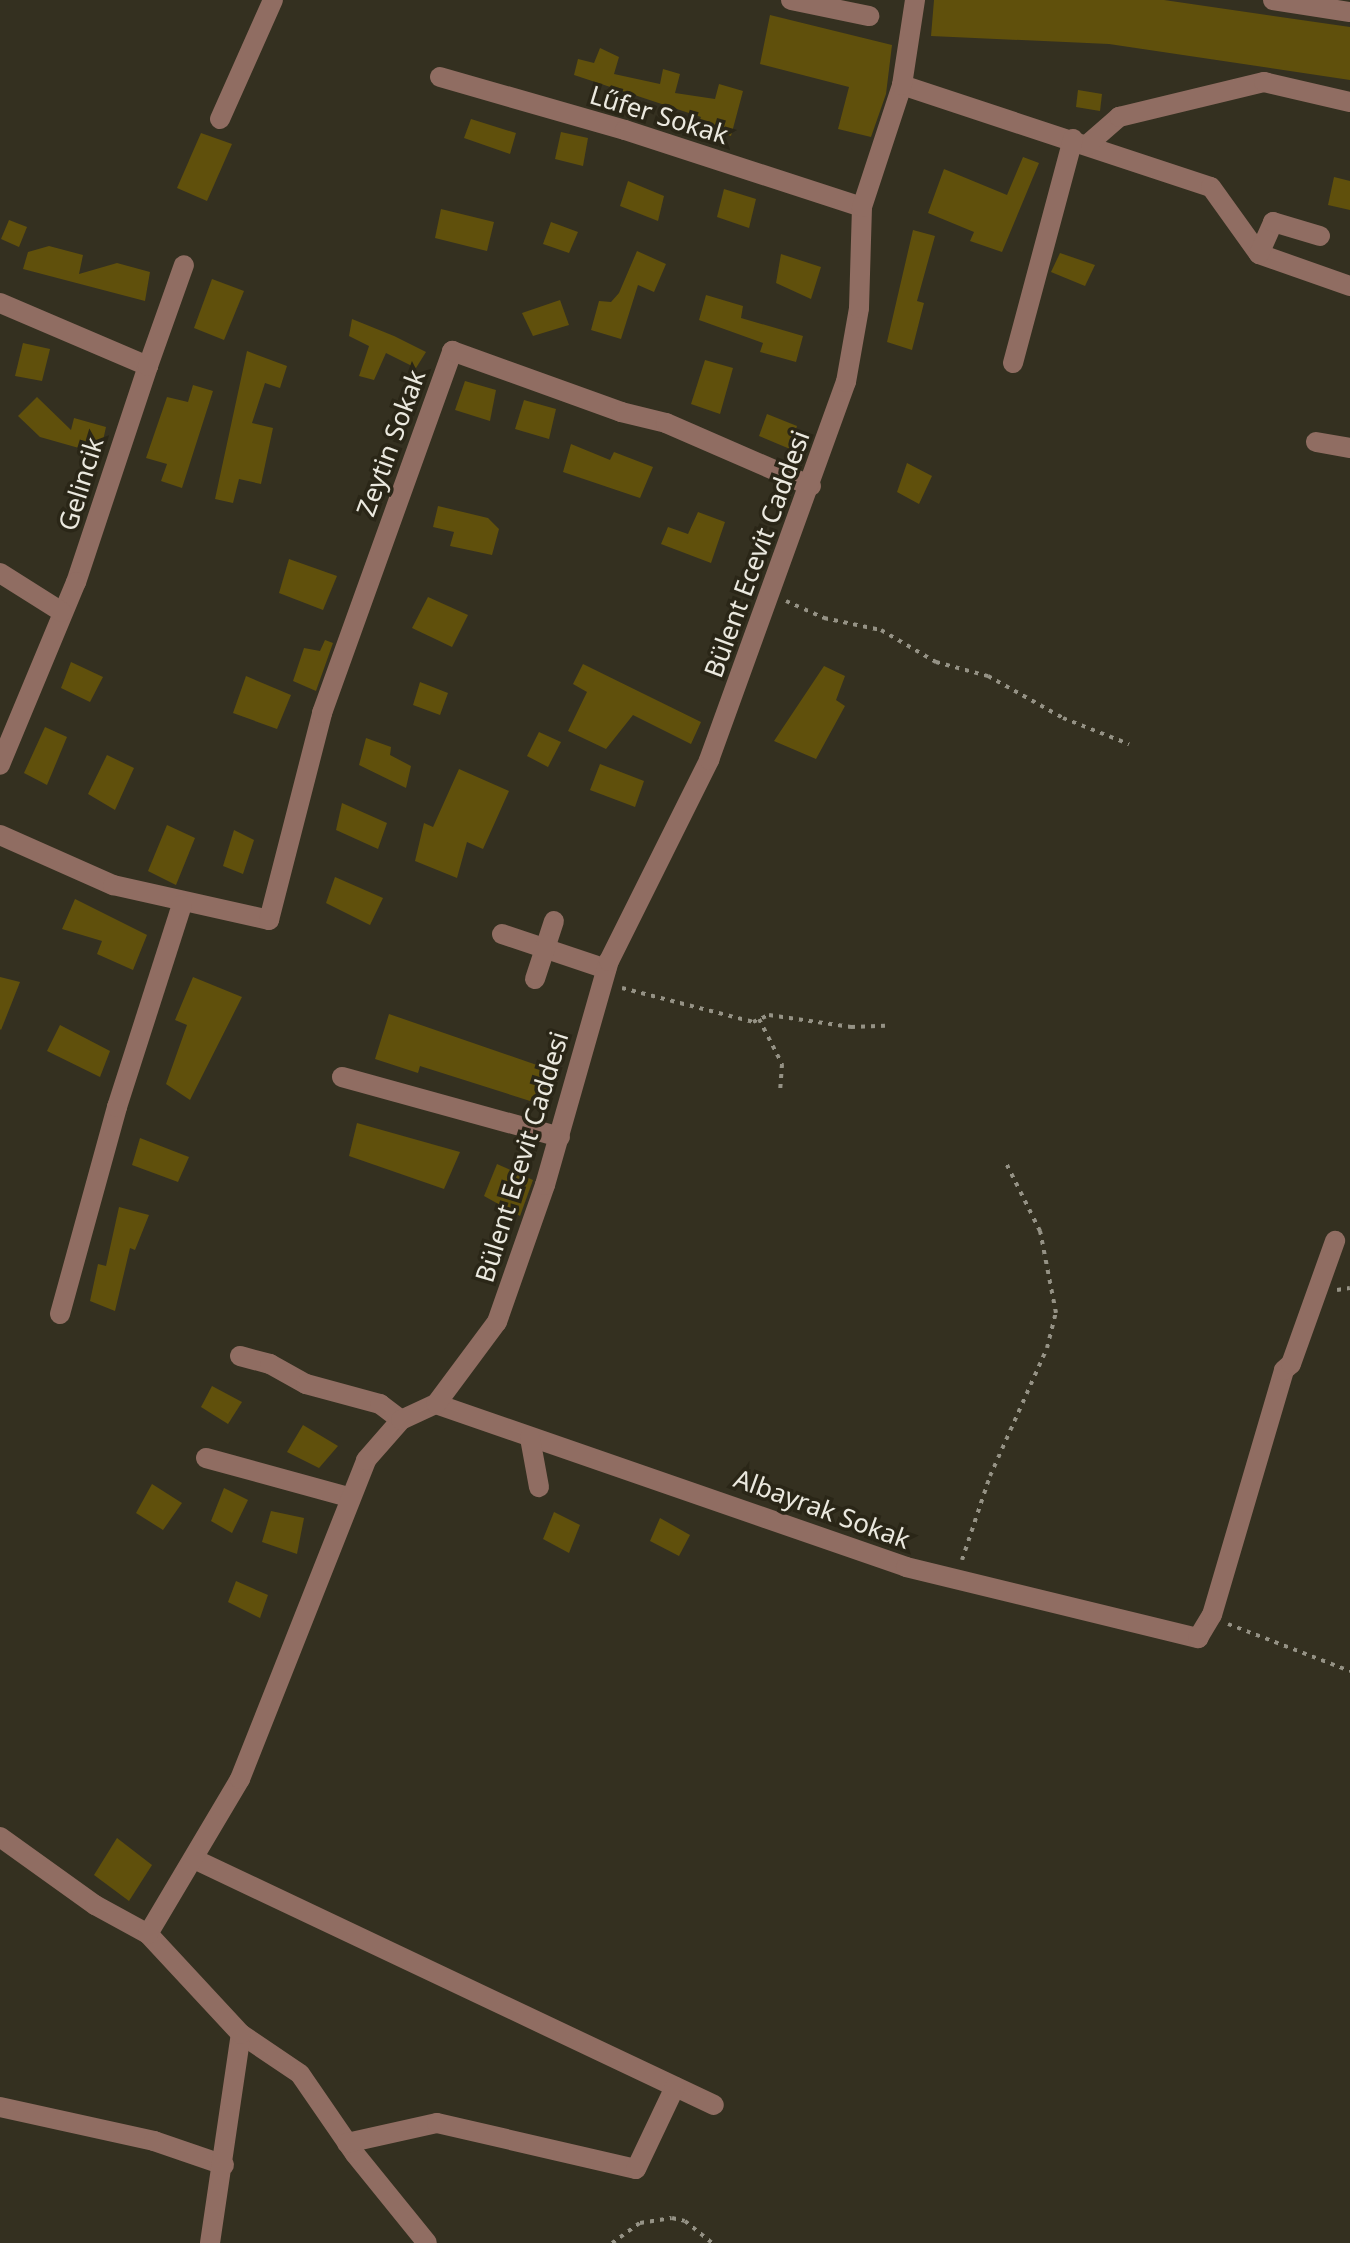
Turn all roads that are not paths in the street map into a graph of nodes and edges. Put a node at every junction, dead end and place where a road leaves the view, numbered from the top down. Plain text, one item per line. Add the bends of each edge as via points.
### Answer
1 (273, 0) edge
2 (791, 0) edge
3 (915, 0) edge
4 (1273, 0) edge
5 (1350, 12) edge
6 (869, 16) dead end
7 (440, 77) dead end
8 (902, 85) junction
9 (1350, 102) edge
10 (220, 119) dead end
11 (1080, 142) junction
12 (862, 207) junction
13 (1320, 236) dead end
14 (1259, 254) junction
15 (184, 265) dead end
16 (1350, 286) edge
17 (0, 303) edge
18 (1013, 363) dead end
19 (148, 366) junction
20 (1316, 442) dead end
21 (1350, 448) edge
22 (811, 486) junction
23 (0, 573) edge
24 (62, 612) junction
25 (0, 765) edge
26 (0, 835) edge
27 (182, 905) junction
28 (554, 921) dead end
29 (502, 934) dead end
30 (547, 949) junction
31 (604, 976) junction
32 (535, 979) dead end
33 (342, 1077) dead end
34 (560, 1137) junction
35 (1335, 1241) dead end
36 (60, 1314) dead end
37 (240, 1356) dead end
38 (436, 1404) junction
39 (401, 1420) junction
40 (530, 1438) junction
41 (206, 1458) dead end
42 (539, 1487) dead end
43 (349, 1497) junction
44 (0, 1837) edge
45 (194, 1859) junction
46 (148, 1934) junction
47 (241, 2034) junction
48 (675, 2087) junction
49 (714, 2105) dead end
50 (0, 2107) edge
51 (347, 2143) junction
52 (224, 2165) junction
53 (210, 2243) edge
54 (427, 2243) edge

1 - 10 street
2 - 6 street
3 - 8 street, Bülent Ecevit Caddesi
4 - 5 street
7 - 12 street, Lűfer Sokak
8 - 11 street
8 - 12 street, Bülent Ecevit Caddesi
9 - 11 street via 1264,82 1119,117
11 - 14 street via 1211,187
11 - 18 street
12 - 22 street, Bülent Ecevit Caddesi via 859,308 846,382
13 - 14 street via 1273,222
14 - 16 street
15 - 19 street, Gelincik
17 - 19 street
19 - 24 street, Gelincik
20 - 21 street
22 - 27 street, Zeytin Sokak via 666,423 452,351 322,713 269,920
22 - 31 street, Bülent Ecevit Caddesi via 709,760
23 - 24 street
24 - 25 street, Gelincik
26 - 27 street via 113,885
27 - 36 street via 117,1107
28 - 30 street
29 - 30 street
30 - 31 street
30 - 32 street
31 - 34 street, Bülent Ecevit Caddesi
33 - 34 street
34 - 38 street, Bülent Ecevit Caddesi via 497,1322
35 - 40 street, Albayrak Sokak via 1291,1364 1284,1370 1212,1615 1198,1638 954,1581
37 - 39 street via 270,1364 306,1384 380,1404
38 - 39 street, Bülent Ecevit Caddesi
38 - 40 street, Albayrak Sokak
39 - 43 street, Bülent Ecevit Caddesi via 366,1460
40 - 42 street
41 - 43 street
43 - 45 street, Bülent Ecevit Caddesi via 240,1779
44 - 46 street via 95,1905
45 - 46 street, Bülent Ecevit Caddesi
45 - 48 street
46 - 47 street
47 - 51 street via 300,2074
47 - 52 street
48 - 49 street
48 - 51 street via 636,2169 437,2123
50 - 52 street via 134,2135
51 - 54 street
52 - 53 street

